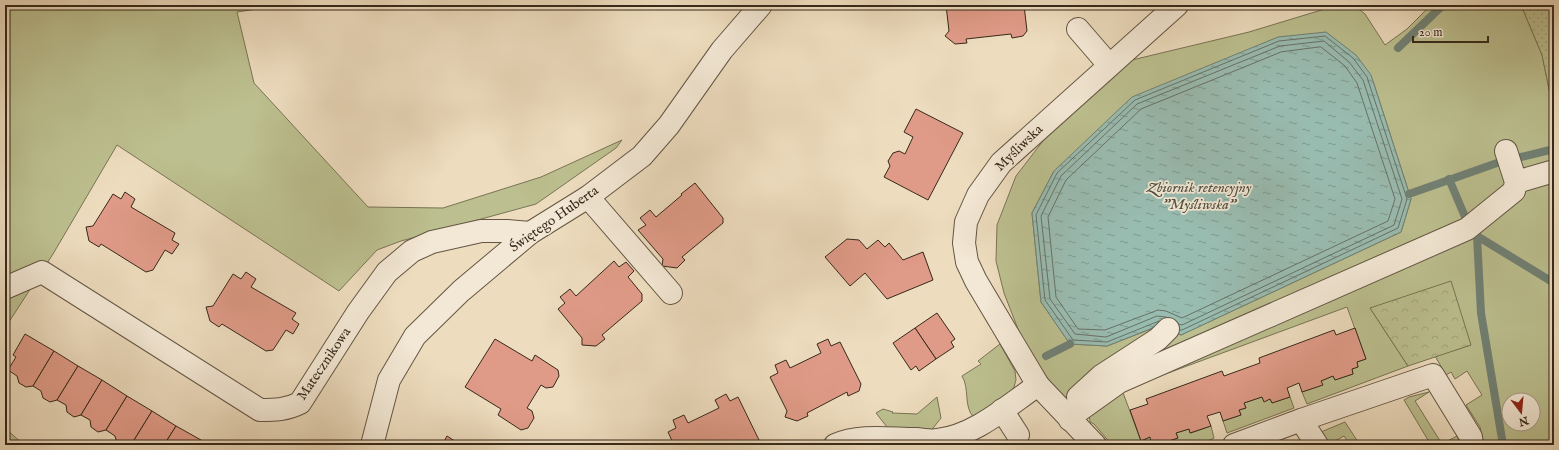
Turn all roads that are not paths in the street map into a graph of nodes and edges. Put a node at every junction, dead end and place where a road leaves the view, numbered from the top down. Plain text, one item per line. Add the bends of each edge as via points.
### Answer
1 (761, 5) edge
2 (1177, 5) edge
3 (1078, 29) dead end
4 (1109, 65) junction
5 (1506, 152) dead end
6 (1554, 171) edge
7 (1516, 182) junction
8 (588, 197) junction
9 (530, 233) junction
10 (5, 288) edge
11 (671, 293) dead end
12 (1168, 330) dead end
13 (1038, 385) junction
14 (1002, 410) junction
15 (1067, 416) junction
16 (1301, 420) junction
17 (1018, 435) dead end
18 (372, 445) edge
19 (835, 445) edge
20 (1095, 445) edge
21 (1234, 445) edge
22 (1317, 445) edge
23 (1472, 445) edge

1 - 8 street, Świętego Huberta via 722,50 669,125 642,156
2 - 4 street, Myśliwska
3 - 4 street
4 - 13 street, Myśliwska via 1000,163 978,195 966,222 964,243 967,262
5 - 7 street
6 - 7 street
7 - 15 street via 1514,191 1460,233 1119,382 1077,412
8 - 9 street, Świętego Huberta
8 - 11 street
9 - 10 street, Matecznikowa via 481,231 432,242 412,251 387,272 300,402 290,408 275,410 260,410 42,272
9 - 18 street, Świętego Huberta via 460,291 415,336 389,380
12 - 15 street via 1158,340 1101,376
13 - 14 street
13 - 15 street, Myśliwska
14 - 17 street
14 - 19 street via 966,432 937,440 868,438
15 - 20 street, Myśliwska
16 - 21 street
16 - 22 street
16 - 23 street via 1433,375 1471,437

